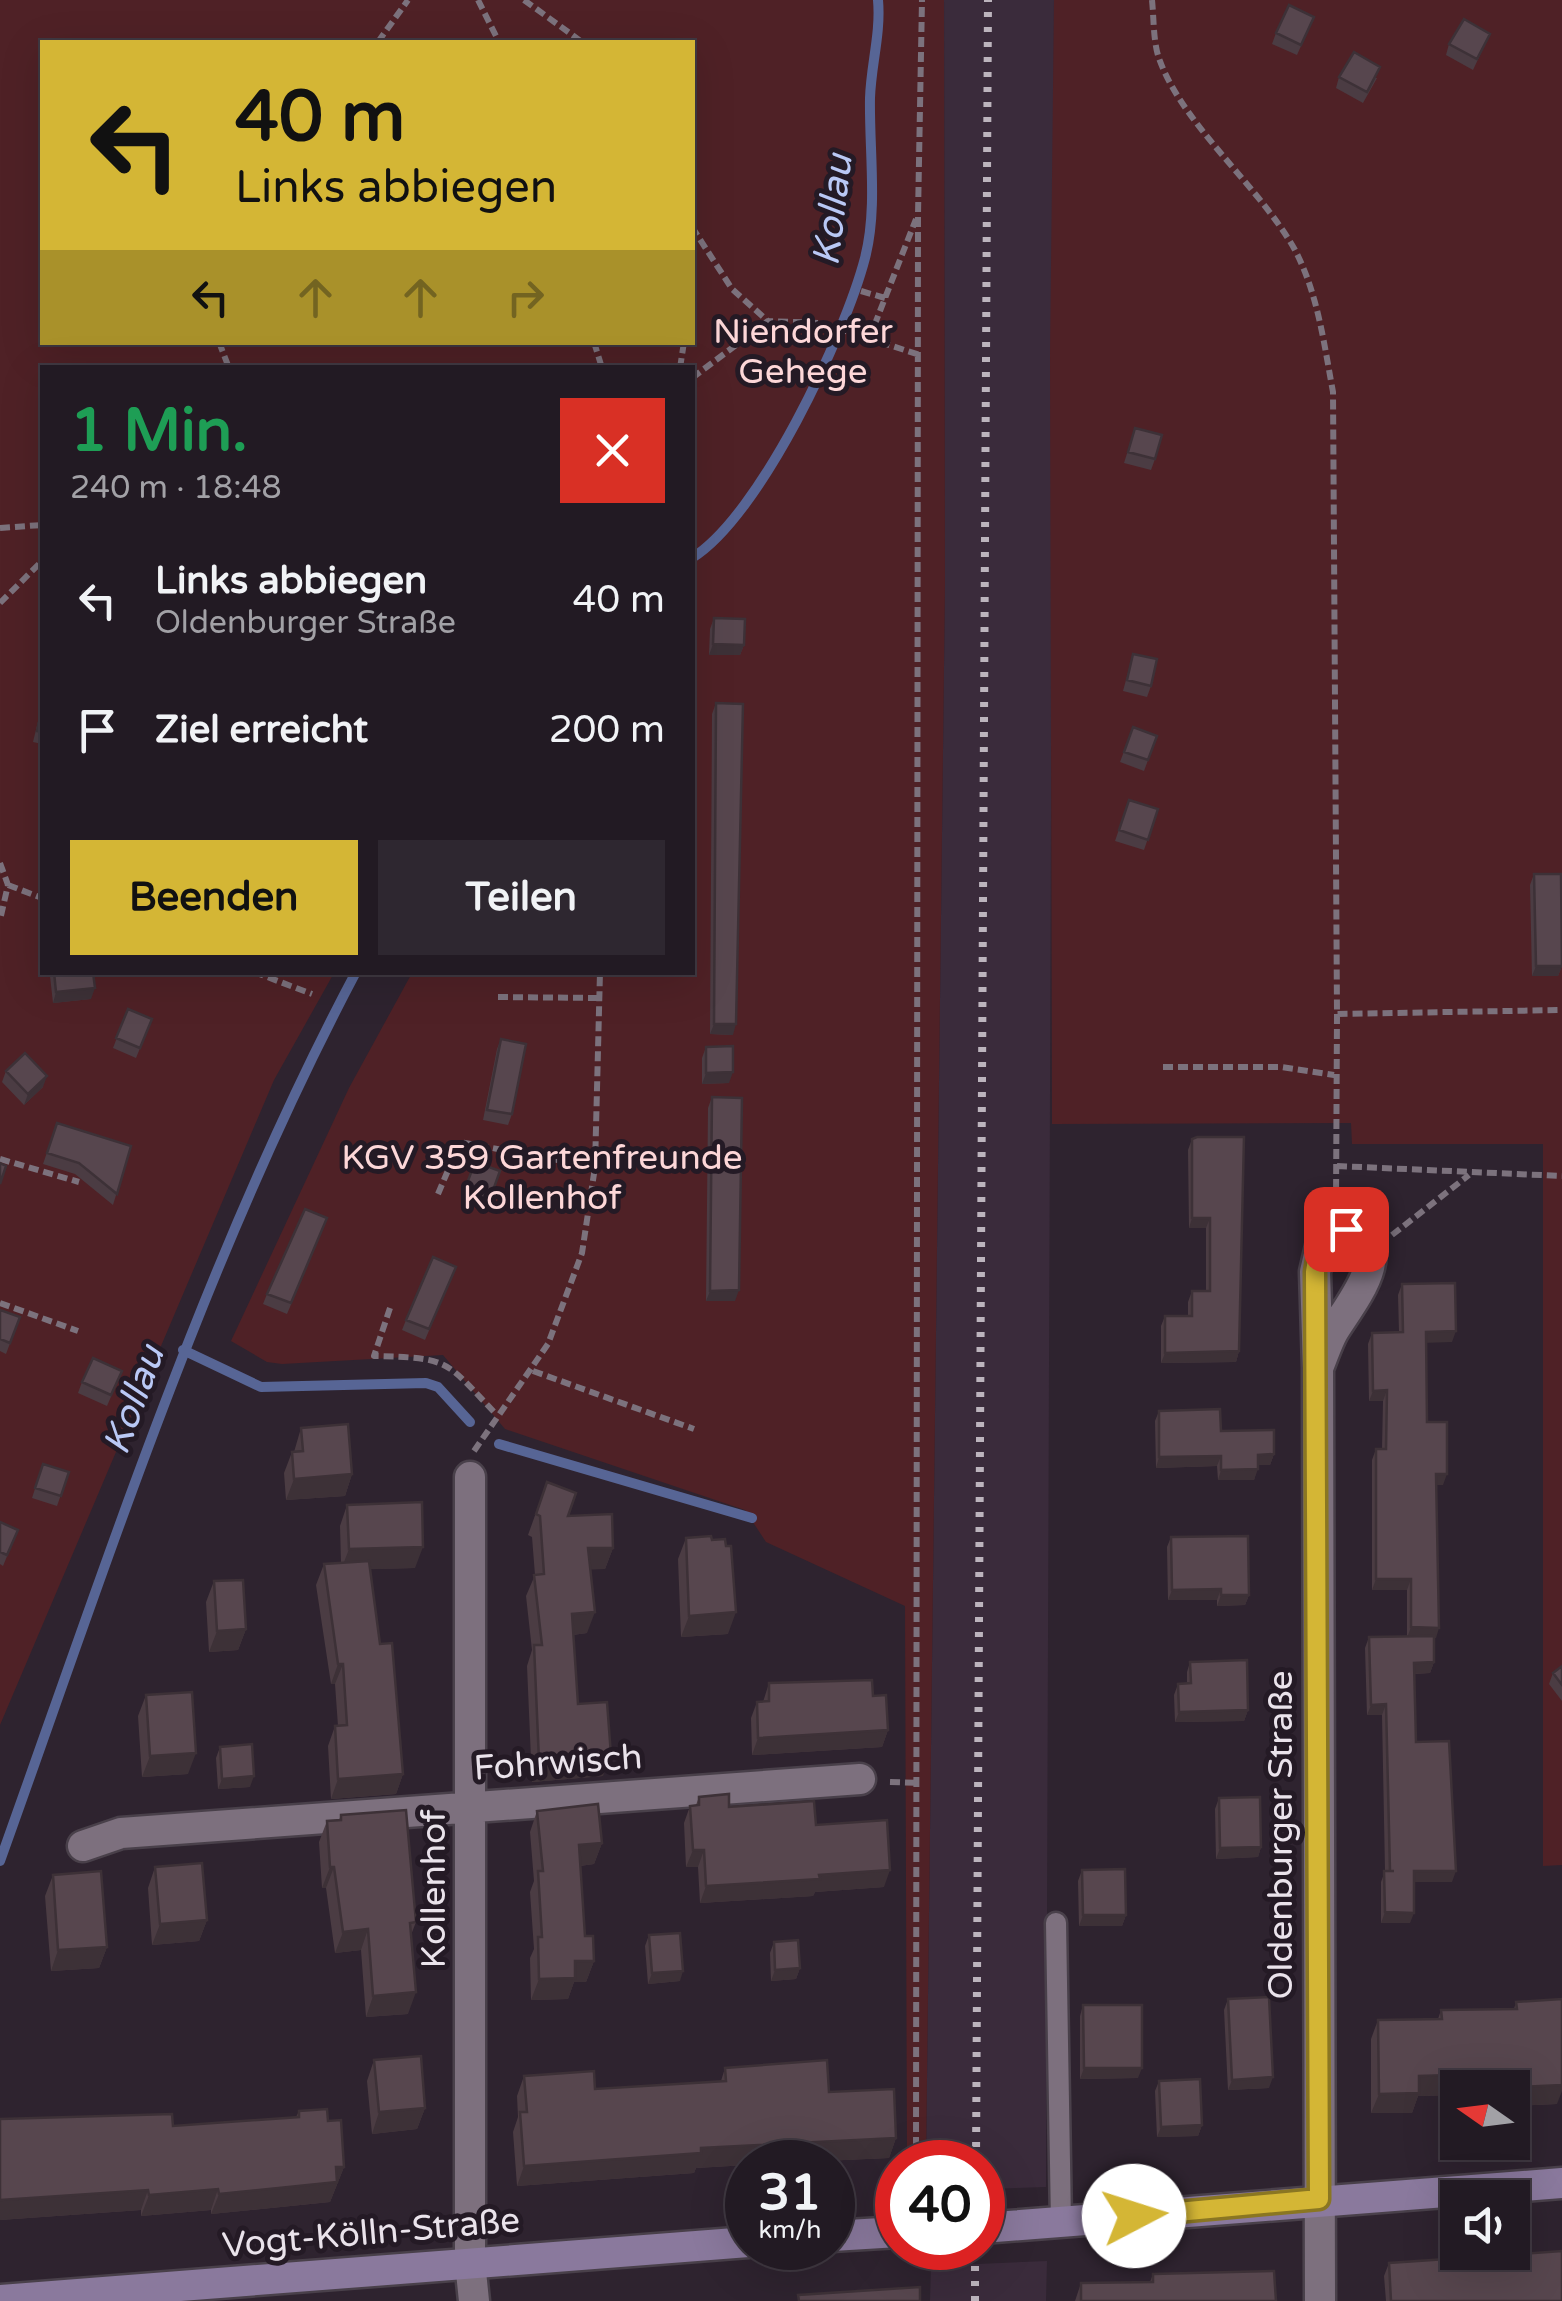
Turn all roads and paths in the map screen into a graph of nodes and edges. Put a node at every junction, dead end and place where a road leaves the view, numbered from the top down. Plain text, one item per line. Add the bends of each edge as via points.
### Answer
1 (408, 0) edge
2 (478, 0) edge
3 (524, 0) edge
4 (922, 0) edge
5 (1152, 0) edge
6 (379, 40) edge
7 (499, 40) edge
8 (579, 40) edge
9 (918, 214) junction
10 (695, 232) edge
11 (861, 291) dead end
12 (885, 298) junction
13 (768, 320) junction
14 (870, 339) junction
15 (920, 354) junction
16 (695, 376) edge
17 (40, 525) edge
18 (0, 528) edge
19 (40, 563) edge
20 (0, 603) edge
21 (0, 863) edge
22 (8, 885) junction
23 (40, 897) edge
24 (0, 920) edge
25 (262, 975) edge
26 (600, 975) edge
27 (312, 994) dead end
28 (498, 997) dead end
29 (599, 998) junction
30 (1562, 1010) edge
31 (1337, 1014) junction
32 (1163, 1067) dead end
33 (1334, 1076) junction
34 (0, 1159) edge
35 (1337, 1166) junction
36 (595, 1167) junction
37 (1469, 1174) junction
38 (1562, 1176) edge
39 (79, 1182) dead end
40 (438, 1194) dead end
41 (1336, 1230) junction
42 (1371, 1251) junction
43 (0, 1303) edge
44 (390, 1308) dead end
45 (78, 1331) dead end
46 (1318, 1368) junction
47 (533, 1370) junction
48 (497, 1415) junction
49 (694, 1429) dead end
50 (470, 1477) joint
51 (860, 1779) dead end
52 (472, 1807) junction
53 (83, 1846) dead end
54 (1056, 1923) dead end
55 (916, 2140) edge
56 (1562, 2183) edge
57 (1319, 2199) junction
58 (1060, 2223) junction
59 (1005, 2227) edge
60 (725, 2244) edge
61 (470, 2262) junction
62 (0, 2300) edge
63 (474, 2301) edge
64 (1320, 2301) edge

1 - 6 path
2 - 7 path
3 - 8 path
4 - 9 path
5 - 31 path via 1160,61 1295,251 1314,297 1333,392
9 - 12 path
9 - 15 path
10 - 13 path via 732,289
11 - 12 path
12 - 14 path
13 - 14 path via 822,323
13 - 16 path
14 - 15 path
15 - 55 path
17 - 18 path
19 - 20 path
21 - 22 path
22 - 23 path
22 - 24 path
25 - 27 path
26 - 29 path
28 - 29 path
29 - 36 path
30 - 31 path
31 - 33 path
32 - 33 path via 1281,1067
33 - 35 path
34 - 39 path
35 - 37 path
35 - 41 path
36 - 40 path via 460,1142
36 - 47 path via 582,1253
37 - 38 path
37 - 42 path
41 - 42 street via 1356,1232
41 - 46 street, Oldenburger Straße via 1322,1242 1315,1272
42 - 46 street, Oldenburger Straße via 1366,1282
43 - 45 path
44 - 48 path via 374,1356 446,1363
46 - 57 street, Oldenburger Straße
47 - 48 path
47 - 49 path
48 - 50 path via 477,1442
50 - 52 street, Kollenhof
51 - 52 street, Fohrwisch
52 - 53 street, Fohrwisch via 120,1834
52 - 61 street, Kollenhof
54 - 58 lane
56 - 57 street
57 - 58 street
57 - 64 street, Oldenburger Straße
58 - 59 street
60 - 61 street, Vogt-Kölln-Straße
61 - 62 street, Vogt-Kölln-Straße
61 - 63 street, Kollenhof

